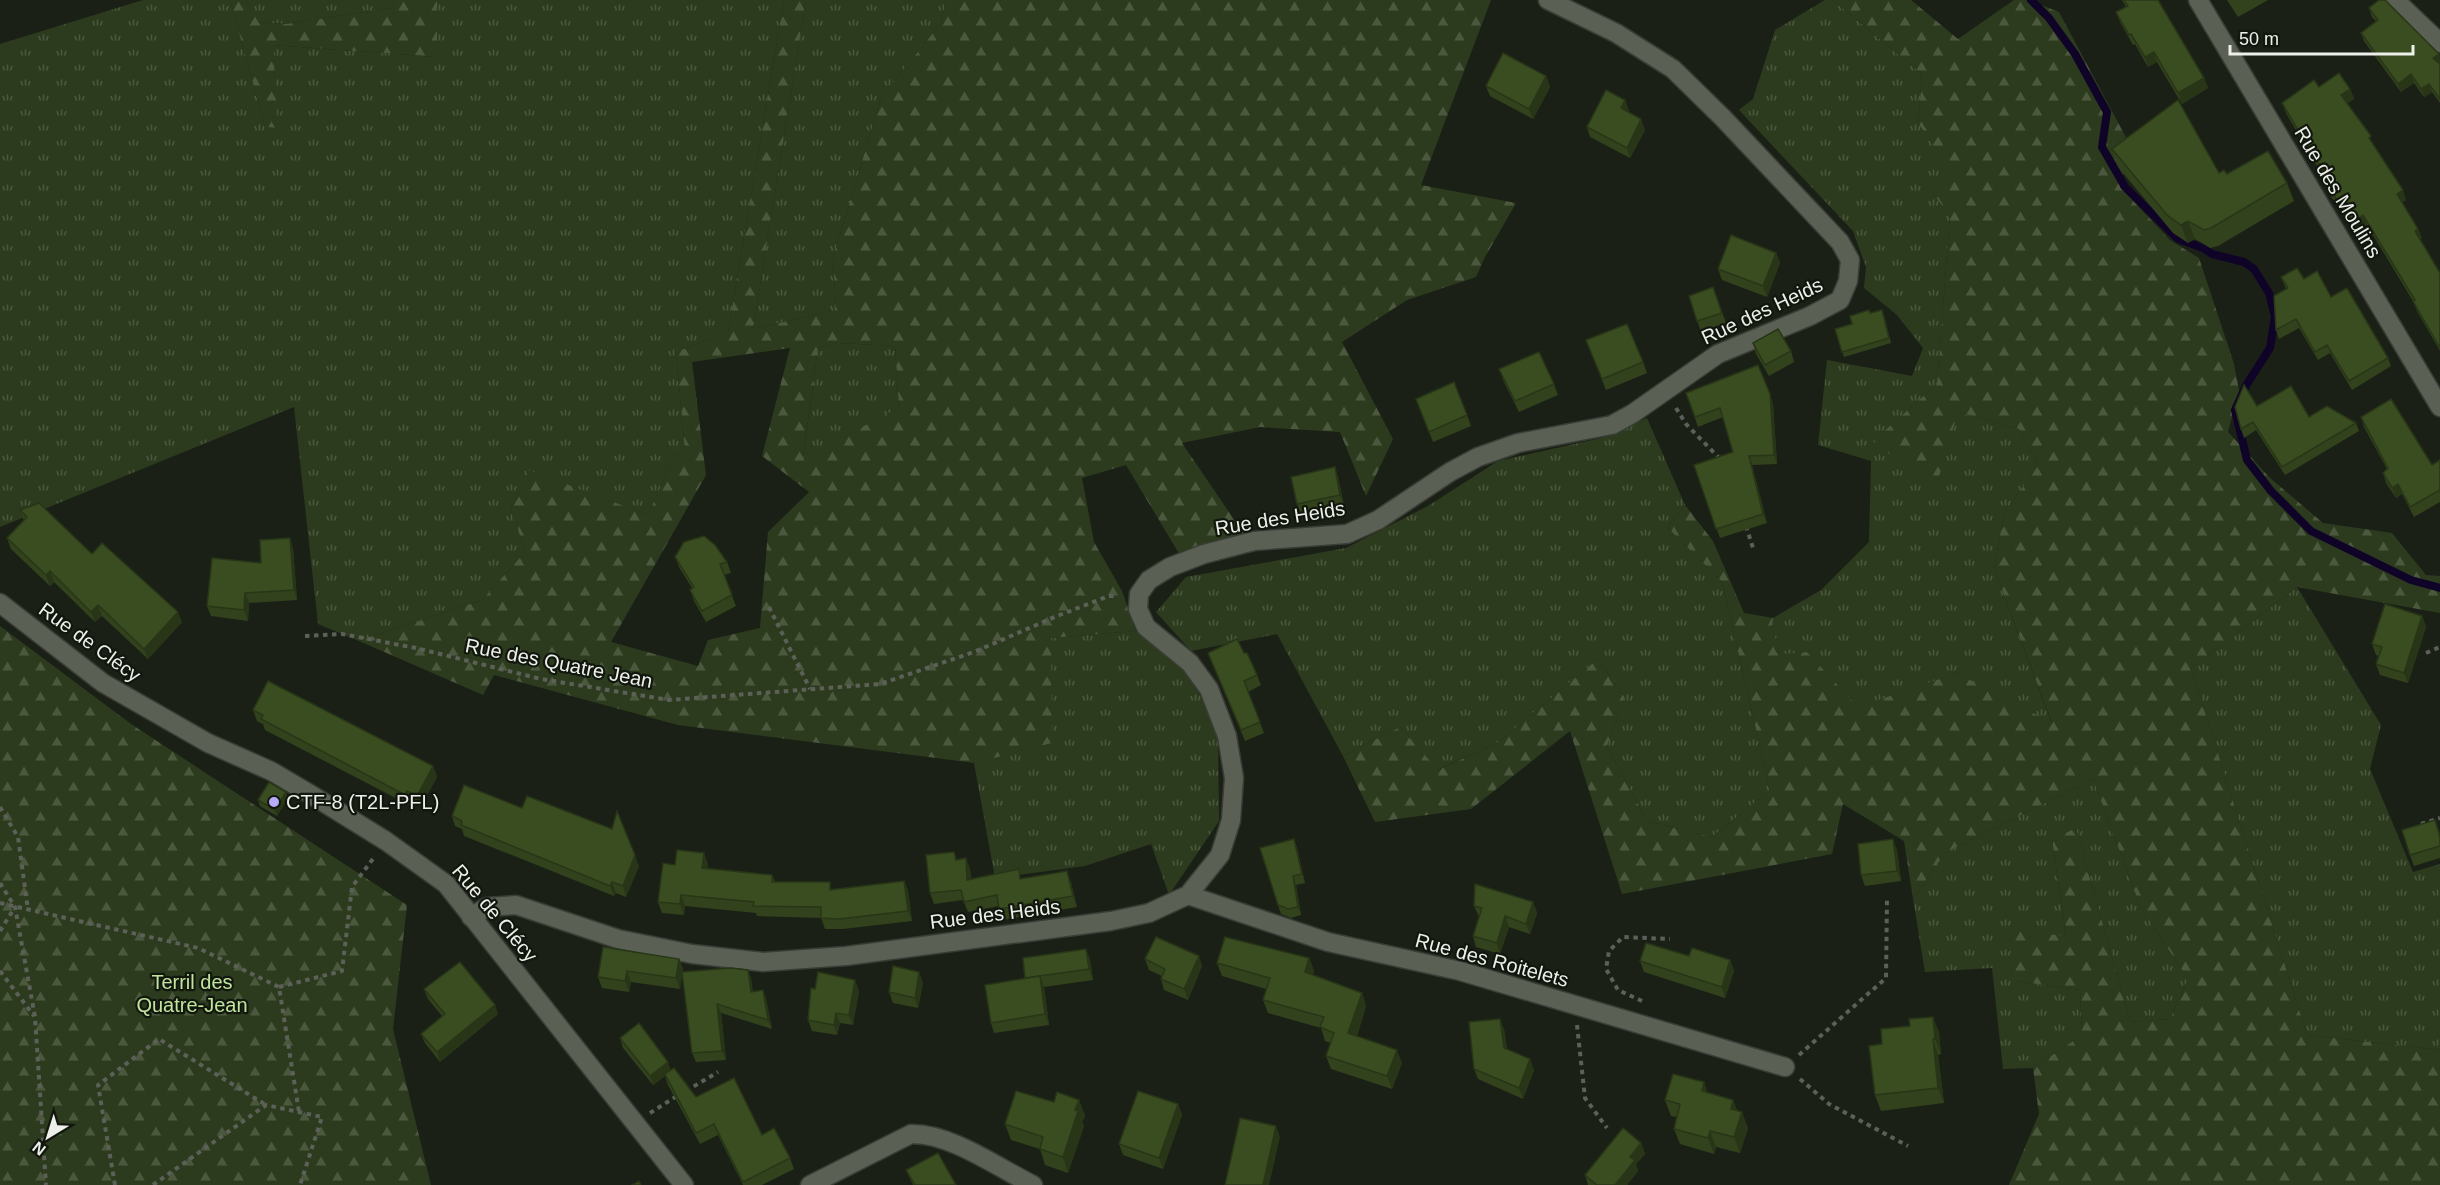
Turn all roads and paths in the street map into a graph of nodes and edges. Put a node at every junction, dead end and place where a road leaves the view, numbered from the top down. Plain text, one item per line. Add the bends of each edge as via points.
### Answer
1 (1548, 0) edge
2 (2198, 0) edge
3 (2395, 0) edge
4 (2440, 43) edge
5 (1665, 391) junction
6 (2440, 407) edge
7 (1728, 467) edge
8 (1744, 518) edge
9 (1753, 548) dead end
10 (1139, 594) junction
11 (0, 603) edge
12 (769, 607) dead end
13 (305, 636) dead end
14 (2440, 647) edge
15 (2426, 653) dead end
16 (810, 689) junction
17 (0, 807) edge
18 (2440, 818) edge
19 (2421, 824) edge
20 (386, 841) junction
21 (0, 883) edge
22 (1188, 895) junction
23 (1887, 899) dead end
24 (0, 903) edge
25 (15, 907) junction
26 (28, 910) junction
27 (471, 917) junction
28 (0, 931) edge
29 (1670, 939) dead end
30 (0, 971) edge
31 (279, 987) junction
32 (1647, 1004) dead end
33 (1575, 1005) junction
34 (35, 1017) junction
35 (1785, 1067) junction
36 (718, 1072) dead end
37 (266, 1105) junction
38 (299, 1112) junction
39 (634, 1122) junction
40 (1606, 1128) dead end
41 (1908, 1146) dead end
42 (46, 1185) edge
43 (115, 1185) edge
44 (153, 1185) edge
45 (300, 1185) edge
46 (684, 1185) edge
47 (810, 1185) edge
48 (1032, 1185) edge

1 - 5 street, Rue des Heids via 1616,33 1673,69 1840,242 1850,260 1848,281 1840,300 1718,354
2 - 6 street, Rue des Moulins
3 - 4 street
5 - 7 path via 1686,424
5 - 10 street, Rue des Heids via 1612,425 1518,443 1478,457 1378,520 1347,534 1254,541 1204,554 1170,567 1149,580
8 - 9 path
10 - 16 path, Rue des Quatre Jean via 1109,596 974,652 880,684
10 - 22 street, Rue des Heids via 1138,609 1146,627 1190,663 1209,689 1227,736 1233,769 1227,836 1220,855
11 - 20 street, Rue de Clécy via 103,683 208,742 271,771
12 - 16 path
13 - 16 path, Rue des Quatre Jean via 342,634 541,679 669,700
14 - 15 path
17 - 26 path via 18,837
18 - 19 path
20 - 27 street, Rue de Clécy via 446,884
20 - 31 path via 352,887 342,971
21 - 25 path
22 - 27 street, Rue des Heids via 1149,913 1111,921 846,956 764,962 692,954 618,939 516,905 487,907
22 - 33 street, Rue des Roitelets via 1328,942 1460,971
23 - 35 path via 1886,978
24 - 25 path
25 - 26 path
25 - 28 path
25 - 34 path
26 - 31 path via 198,948
27 - 39 street, Rue de Clécy
29 - 32 path via 1623,937 1609,951 1606,969 1618,990
30 - 34 path
31 - 38 path
33 - 35 street, Rue des Roitelets
33 - 40 path via 1585,1098
34 - 42 path
35 - 41 path via 1829,1104
36 - 39 path
37 - 38 path
37 - 43 path via 159,1039 98,1085
37 - 44 path
38 - 45 path via 322,1117
39 - 46 street, Rue de Clécy
47 - 48 street via 911,1134 927,1134 953,1144

